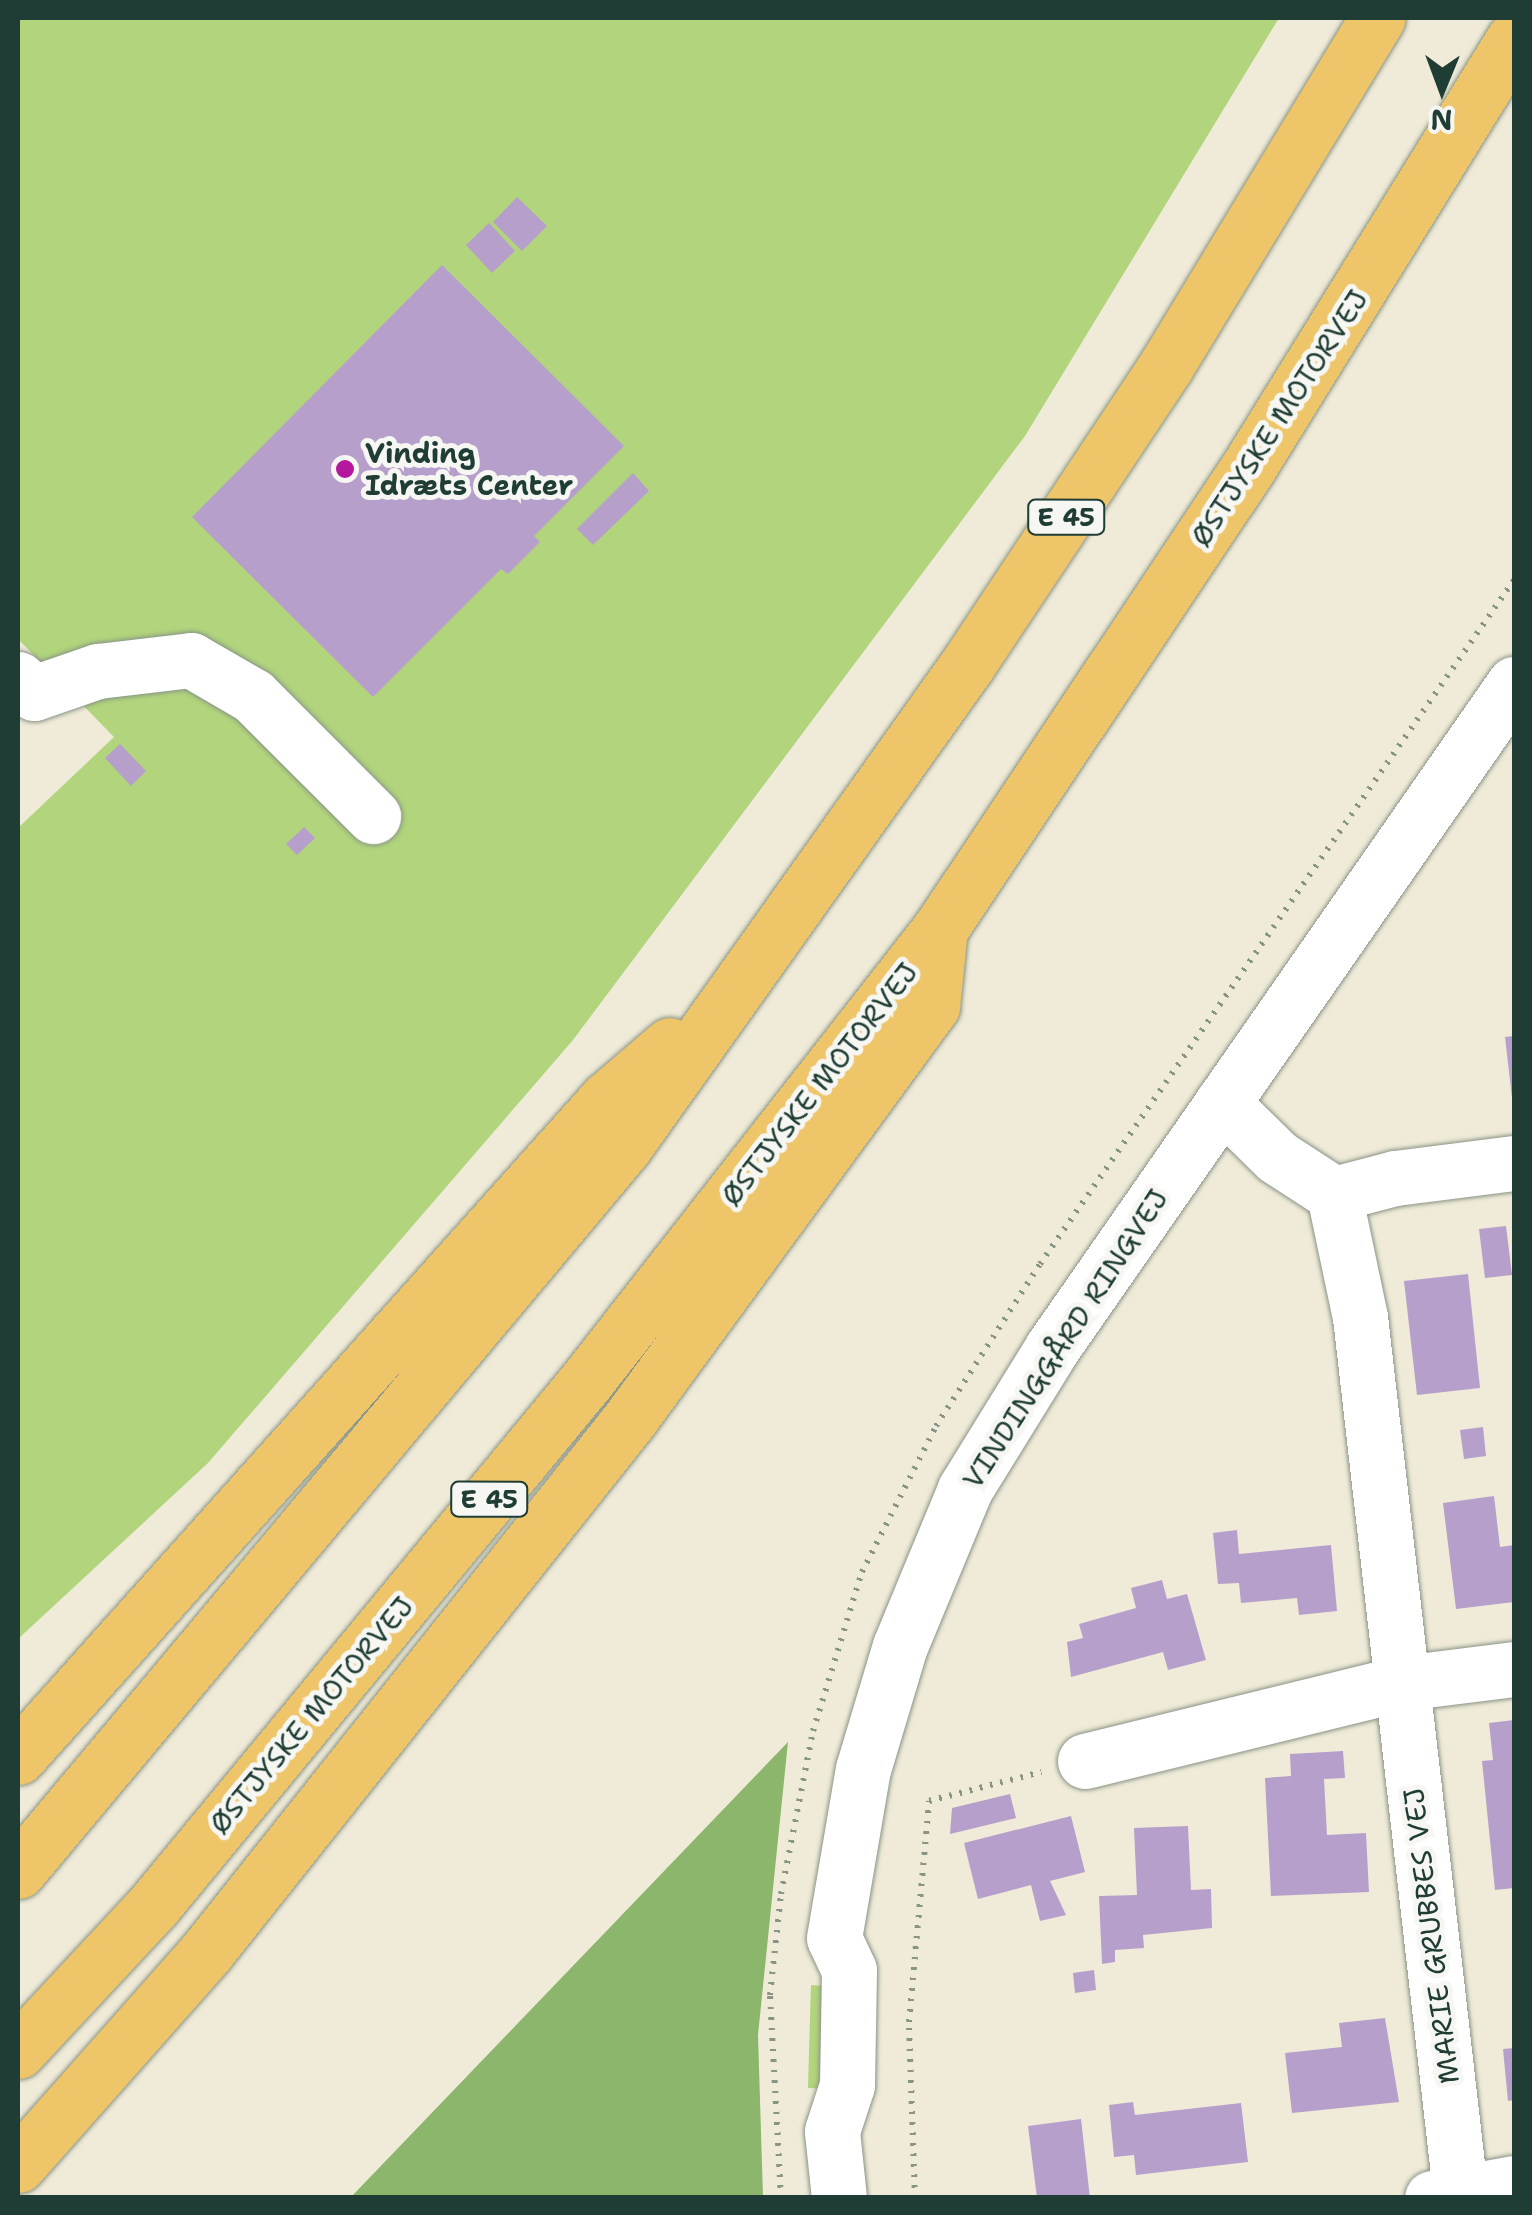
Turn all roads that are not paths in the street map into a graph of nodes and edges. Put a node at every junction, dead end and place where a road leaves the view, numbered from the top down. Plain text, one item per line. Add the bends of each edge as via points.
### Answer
1 (1378, 18) edge
2 (1514, 39) edge
3 (1514, 684) edge
4 (23, 699) edge
5 (373, 816) dead end
6 (940, 929) junction
7 (726, 998) junction
8 (1222, 1103) junction
9 (1514, 1162) edge
10 (1334, 1194) junction
11 (1514, 1669) edge
12 (1402, 1683) junction
13 (18, 1758) edge
14 (1085, 1761) road end
15 (18, 1870) edge
16 (18, 2051) edge
17 (18, 2165) edge
18 (1514, 2183) edge
19 (1446, 2194) edge
20 (839, 2198) edge

1 - 7 highway, E 45 via 1166,366 968,664
2 - 6 highway, ØSTJYSKE MOTORVEJ / E 45 via 1248,468
3 - 8 street, VINDINGGÅRD RINGVEJ
4 - 5 street via 98,671 191,660 253,696
6 - 16 highway, ØSTJYSKE MOTORVEJ / E 45 via 576,1394 154,1904
6 - 17 highway via 932,1006 630,1419 208,1950
7 - 13 highway via 606,1100
7 - 15 highway, E 45 via 624,1147
8 - 10 street via 1277,1156
8 - 20 street, VINDINGGÅRD RINGVEJ via 1052,1348 966,1488 900,1646 864,1769 834,1938 849,1970 847,2085 832,2131
9 - 10 street via 1394,1178
10 - 12 street, MARIE GRUBBES VEJ via 1360,1316
11 - 12 street
12 - 14 street
12 - 19 street, MARIE GRUBBES VEJ
18 - 19 street, MARIE GRUBBES VEJ

